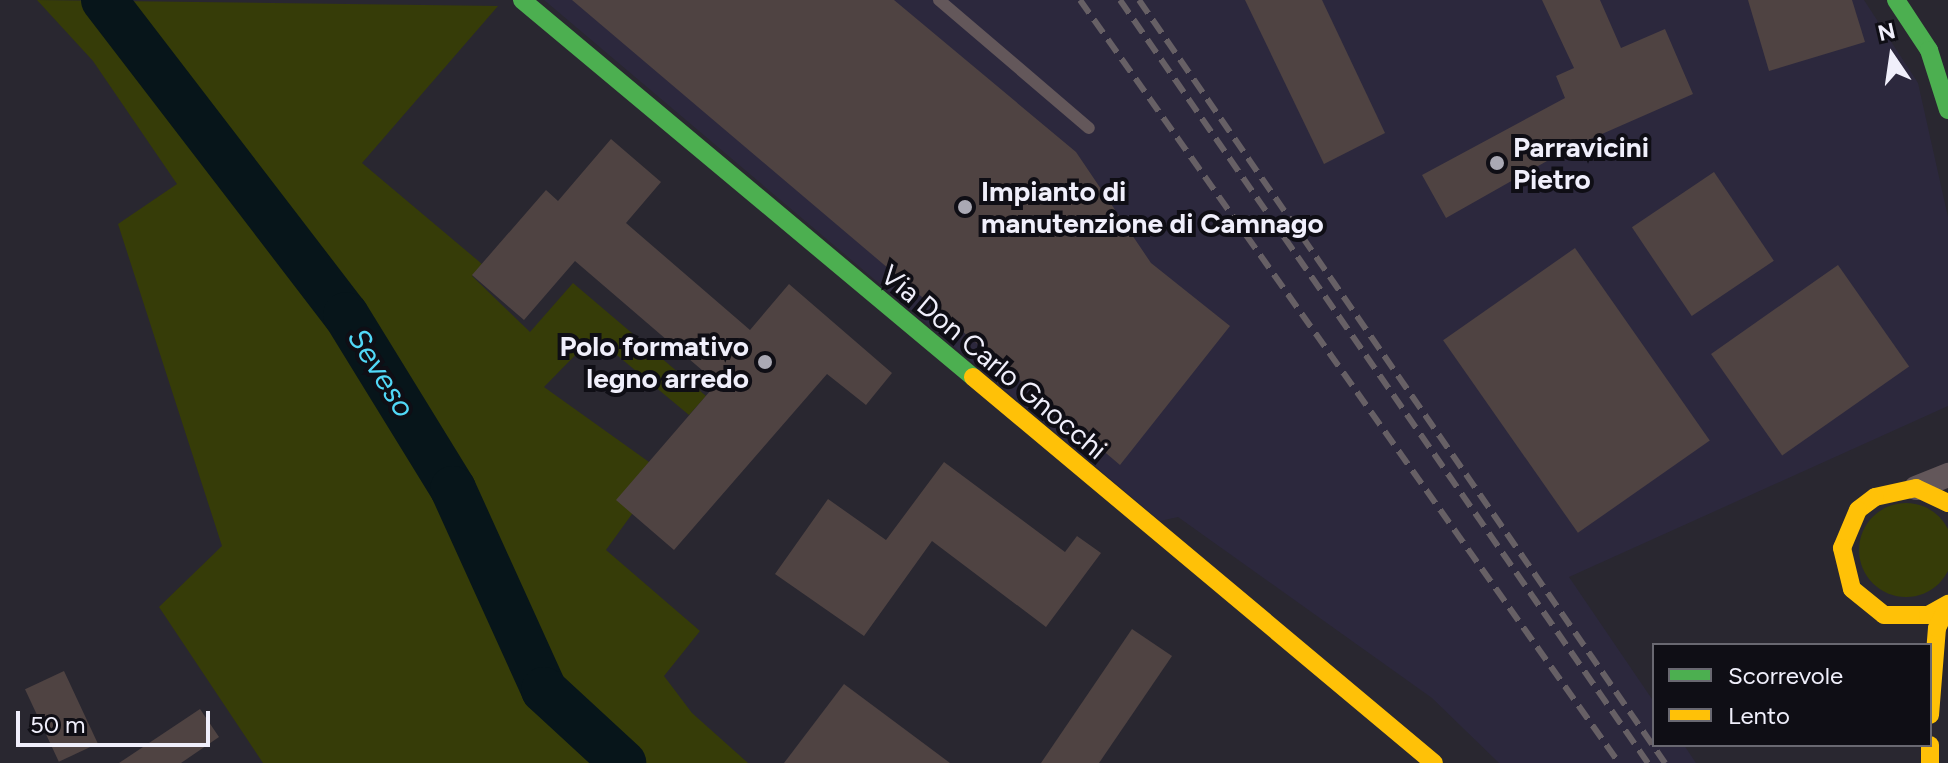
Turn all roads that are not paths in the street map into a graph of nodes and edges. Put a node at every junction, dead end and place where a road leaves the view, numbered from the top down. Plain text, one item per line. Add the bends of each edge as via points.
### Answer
1 (522, 0) edge
2 (939, 0) edge
3 (1896, 0) edge
4 (1948, 110) edge
5 (1089, 128) dead end
6 (1948, 475) edge
7 (1916, 488) junction
8 (1948, 503) edge
9 (1948, 604) edge
10 (1884, 615) junction
11 (1903, 636) dead end
12 (1942, 664) edge
13 (1932, 706) edge
14 (1434, 763) edge

1 - 14 street, Via Don Carlo Gnocchi
2 - 5 lane
3 - 4 street via 1929,50
6 - 7 street
7 - 8 street
7 - 10 street via 1875,497 1858,510 1844,538 1852,589
9 - 10 street via 1928,615
9 - 12 street via 1937,628
10 - 11 street
12 - 13 street

